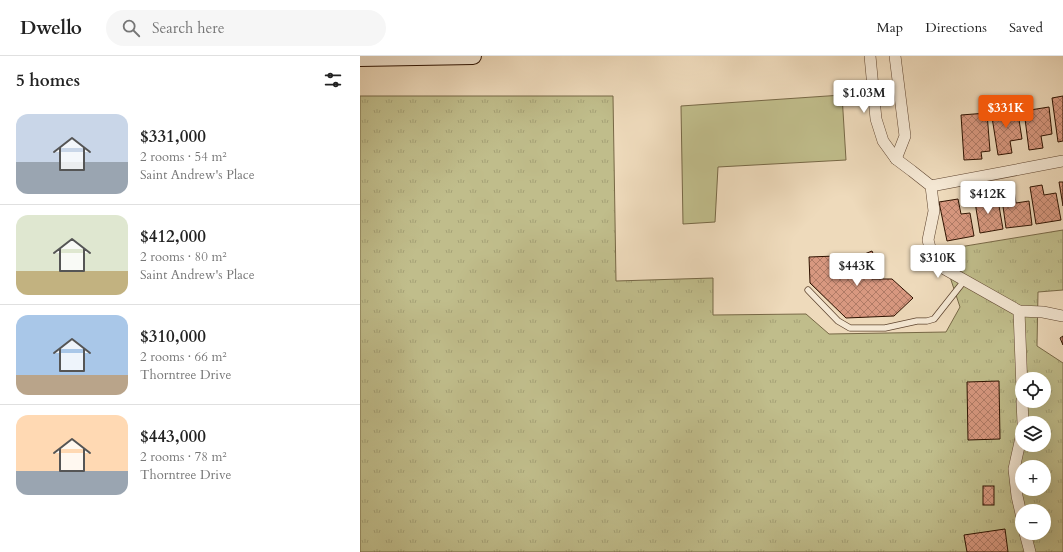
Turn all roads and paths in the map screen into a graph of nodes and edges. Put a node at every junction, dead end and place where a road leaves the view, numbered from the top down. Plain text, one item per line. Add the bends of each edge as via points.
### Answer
1 (472, 56) edge
2 (870, 56) edge
3 (895, 56) edge
4 (360, 58) edge
5 (896, 159) junction
6 (1063, 161) edge
7 (931, 186) junction
8 (964, 281) junction
9 (808, 290) dead end
10 (1019, 311) junction
11 (1063, 316) edge
12 (1021, 372) edge
13 (1018, 452) edge
14 (1019, 504) edge
15 (1027, 540) edge
16 (1030, 552) edge

1 - 4 main road
2 - 5 street via 876,118 883,141
3 - 5 street via 905,136
5 - 7 street
6 - 7 street
7 - 8 street via 934,211 928,240 934,263
8 - 9 lane via 934,319 885,328 850,328 838,321
8 - 10 street
10 - 11 street
10 - 12 street
13 - 14 street via 1014,469
15 - 16 street

